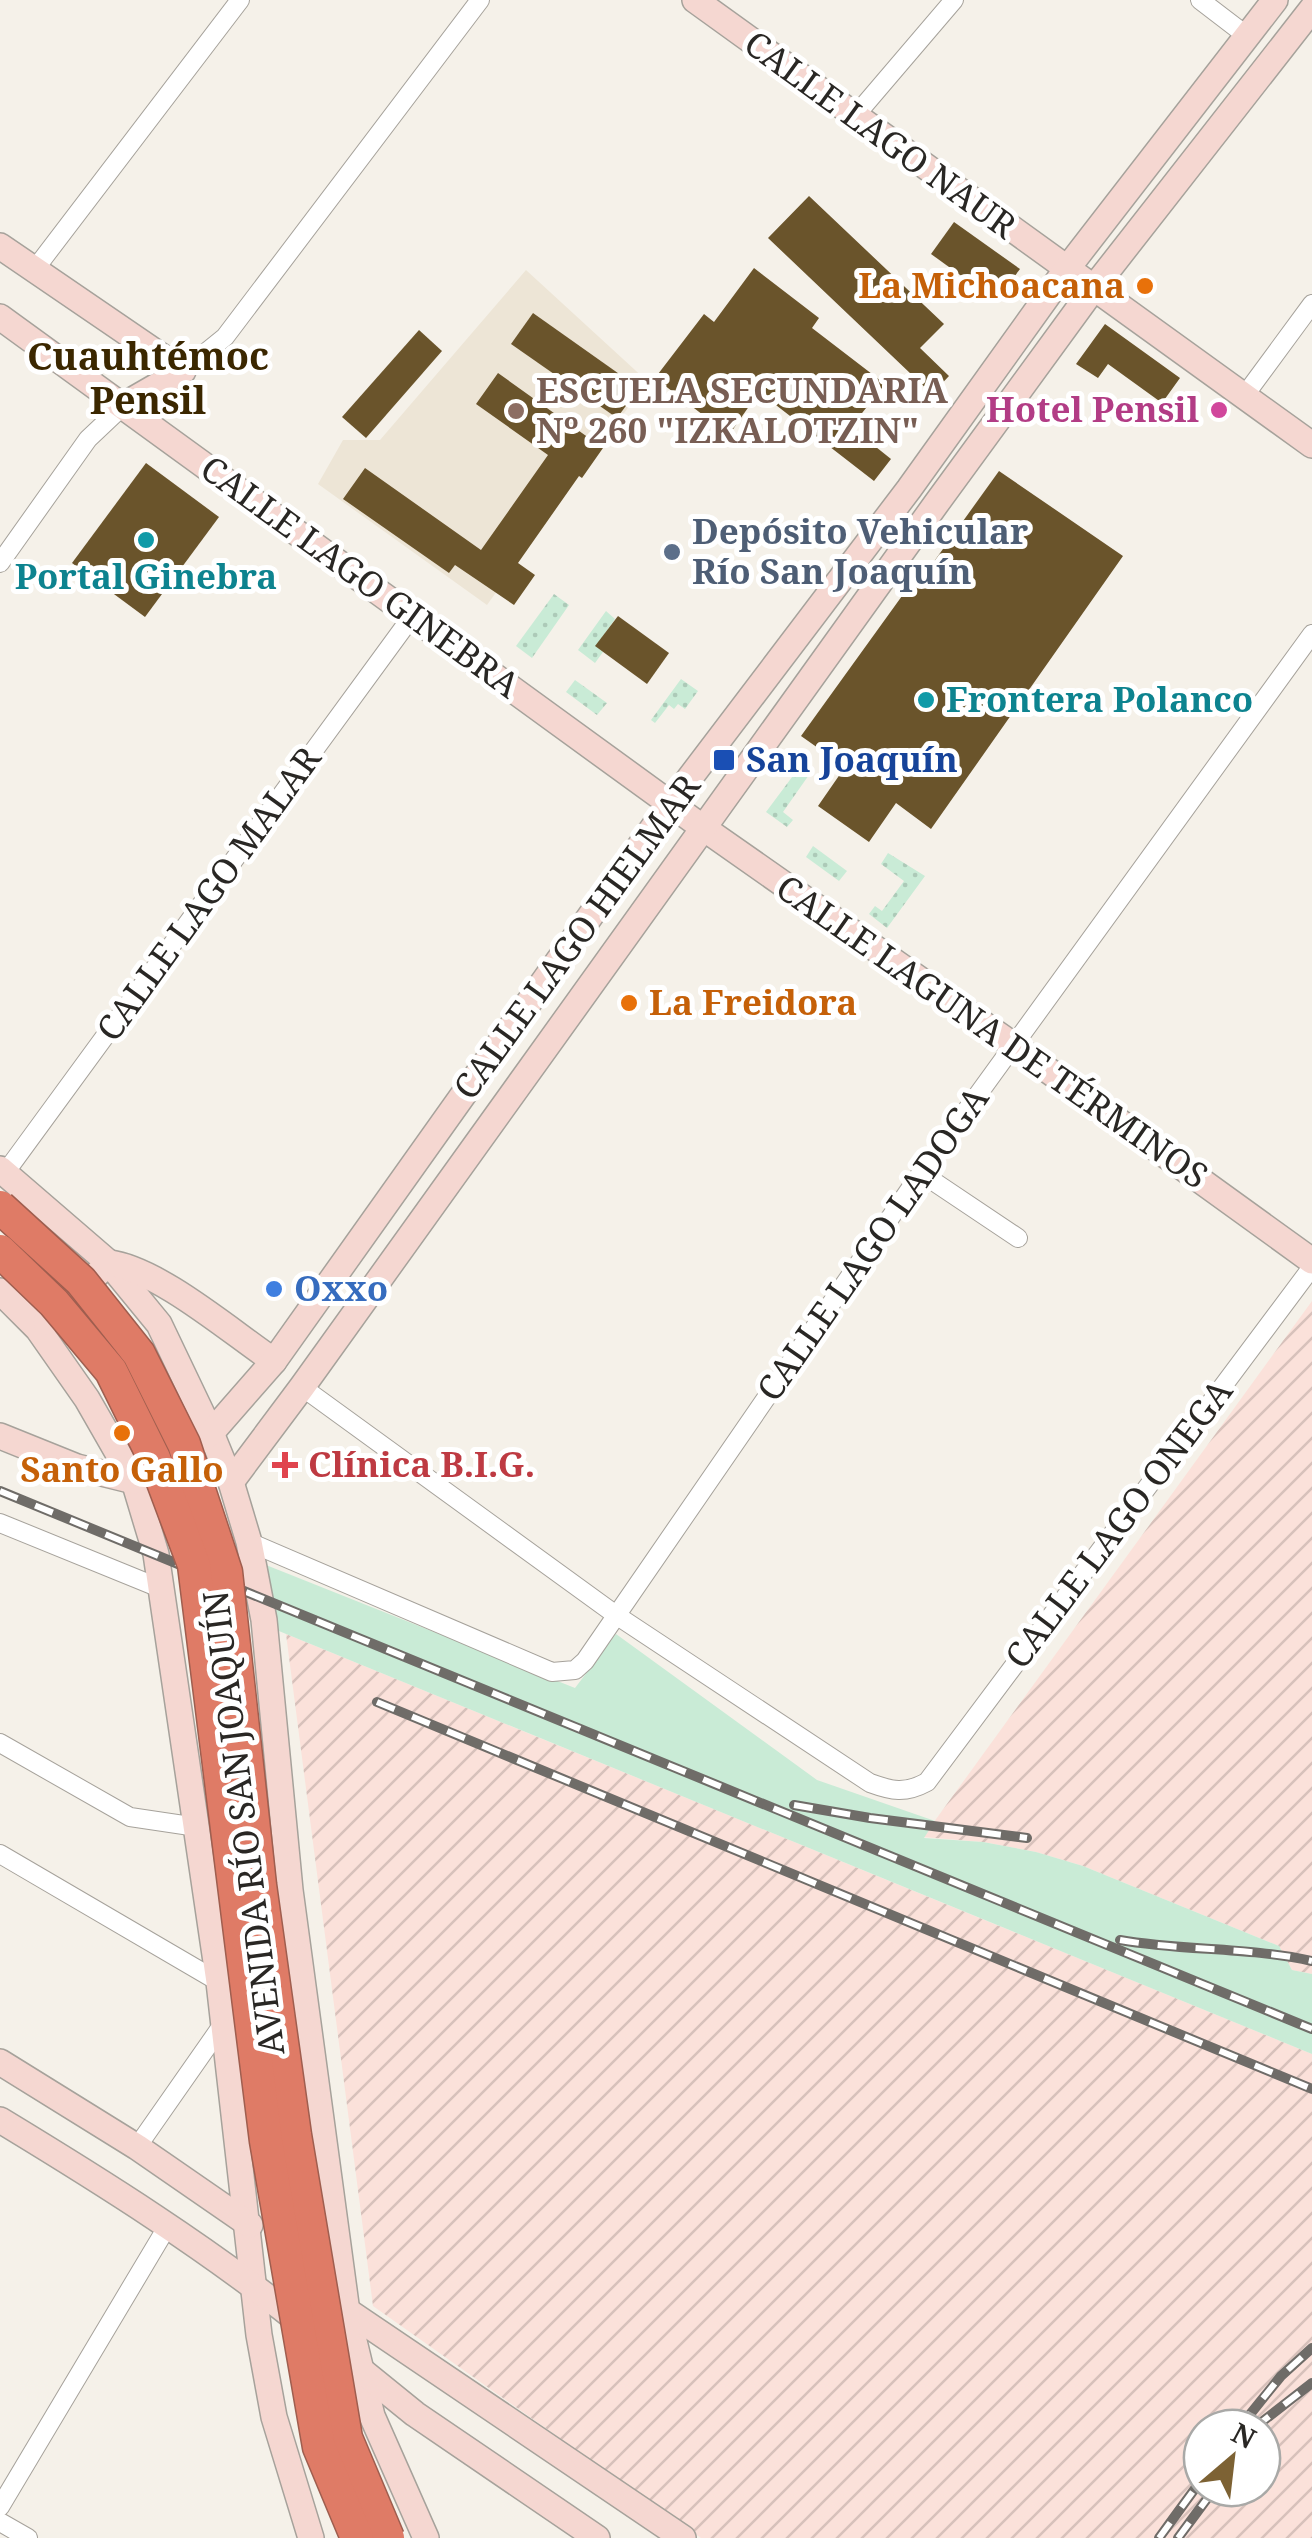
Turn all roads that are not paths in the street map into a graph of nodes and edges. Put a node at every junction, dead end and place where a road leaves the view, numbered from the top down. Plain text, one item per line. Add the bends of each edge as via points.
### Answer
1 (240, 0) edge
2 (480, 0) edge
3 (695, 0) edge
4 (954, 0) edge
5 (1200, 0) edge
6 (1276, 0) edge
7 (1312, 9) edge
8 (1247, 36) junction
9 (855, 116) junction
10 (0, 246) edge
11 (35, 269) junction
12 (1066, 270) junction
13 (1094, 289) junction
14 (1312, 304) edge
15 (0, 316) edge
16 (183, 371) junction
17 (1245, 396) junction
18 (124, 405) junction
19 (1312, 445) edge
20 (0, 563) edge
21 (412, 616) junction
22 (1312, 634) edge
23 (670, 804) junction
24 (702, 827) junction
25 (1013, 1044) junction
26 (3, 1171) edge
27 (921, 1173) junction
28 (0, 1207) edge
29 (1018, 1238) dead end
30 (0, 1251) edge
31 (109, 1263) junction
32 (1312, 1264) edge
33 (0, 1291) edge
34 (38, 1329) junction
35 (274, 1362) junction
36 (302, 1387) junction
37 (212, 1433) junction
38 (0, 1436) edge
39 (134, 1481) junction
40 (230, 1482) junction
41 (0, 1524) edge
42 (249, 1542) junction
43 (162, 1589) junction
44 (616, 1616) junction
45 (0, 1743) edge
46 (281, 1804) junction
47 (196, 1827) junction
48 (0, 1854) edge
49 (290, 1890) junction
50 (204, 1892) junction
51 (219, 1982) junction
52 (224, 2024) junction
53 (0, 2062) edge
54 (0, 2120) edge
55 (138, 2148) junction
56 (244, 2220) junction
57 (167, 2226) junction
58 (254, 2286) junction
59 (348, 2312) junction
60 (359, 2368) junction
61 (414, 2414) junction
62 (388, 2456) junction
63 (0, 2507) edge
64 (0, 2522) edge
65 (28, 2538) edge
66 (311, 2538) edge
67 (339, 2538) edge
68 (358, 2538) edge
69 (388, 2538) edge
70 (426, 2538) edge
71 (598, 2538) edge
72 (683, 2538) edge

1 - 11 street
2 - 16 street via 225,337
3 - 9 street, CALLE LAGO NAUR
4 - 9 street
5 - 8 street
6 - 8 street, CALLE LAGO HIELMAR
7 - 13 street, CALLE LAGO HIELMAR
8 - 12 street, CALLE LAGO HIELMAR
9 - 12 street, CALLE LAGO NAUR
10 - 11 street
11 - 16 street
12 - 13 street, CALLE LAGO NAUR
12 - 23 street, CALLE LAGO HIELMAR
13 - 17 street, CALLE LAGO NAUR
13 - 24 street, CALLE LAGO HIELMAR
14 - 17 street
15 - 18 street, CALLE LAGO GINEBRA
16 - 18 street
17 - 19 street, CALLE LAGO NAUR
18 - 20 street via 88,439
18 - 21 street, CALLE LAGO GINEBRA
21 - 23 street, CALLE LAGO GINEBRA
21 - 26 street, CALLE LAGO MALAR
22 - 25 street, CALLE LAGO LADOGA
23 - 24 street, CALLE LAGUNA DE TÉRMINOS
23 - 35 street, CALLE LAGO HIELMAR
24 - 25 street, CALLE LAGUNA DE TÉRMINOS
24 - 36 street, CALLE LAGO HIELMAR
25 - 27 street, CALLE LAGO LADOGA
25 - 32 street, CALLE LAGUNA DE TÉRMINOS
26 - 31 street, AVENIDA RÍO SAN JOAQUÍN
27 - 29 street
27 - 44 street, CALLE LAGO LADOGA
28 - 69 highway, AVENIDA RÍO SAN JOAQUÍN, bridge via 81,1280 139,1354 184,1444 226,1572 263,1904 314,2249 346,2438
30 - 68 highway, AVENIDA RÍO SAN JOAQUÍN, bridge via 111,1372 154,1458 194,1565 266,2142 320,2447
31 - 34 street
31 - 35 street via 147,1274
31 - 37 street, AVENIDA RÍO SAN JOAQUÍN via 159,1324
32 - 44 street, CALLE LAGO ONEGA via 927,1782 910,1791 870,1784
33 - 34 street, AVENIDA RÍO SAN JOAQUÍN
34 - 39 street, AVENIDA RÍO SAN JOAQUÍN
35 - 37 street, CALLE LAGO HIELMAR
36 - 40 street, CALLE LAGO HIELMAR
36 - 44 street
37 - 39 street, CALLE LAGO HIELMAR
37 - 40 street, AVENIDA RÍO SAN JOAQUÍN
38 - 39 street
39 - 43 street, AVENIDA RÍO SAN JOAQUÍN
40 - 42 street, AVENIDA RÍO SAN JOAQUÍN
41 - 43 street
42 - 44 street, CALLE LAGO LADOGA via 552,1672 575,1670
42 - 46 street, AVENIDA RÍO SAN JOAQUÍN via 264,1620
43 - 47 street, AVENIDA RÍO SAN JOAQUÍN
45 - 47 street via 130,1817
46 - 47 street via 264,1818
46 - 49 street, AVENIDA RÍO SAN JOAQUÍN
47 - 50 street, AVENIDA RÍO SAN JOAQUÍN
48 - 51 street
49 - 50 street via 266,1879
49 - 59 street, AVENIDA RÍO SAN JOAQUÍN
50 - 51 street, AVENIDA RÍO SAN JOAQUÍN
51 - 52 street, AVENIDA RÍO SAN JOAQUÍN
52 - 55 street
52 - 56 street, AVENIDA RÍO SAN JOAQUÍN
53 - 55 street
54 - 57 street
55 - 56 street
56 - 58 street, AVENIDA RÍO SAN JOAQUÍN
56 - 59 street
57 - 58 street
57 - 63 street
58 - 60 street
58 - 66 street, AVENIDA RÍO SAN JOAQUÍN via 274,2416
59 - 60 street, AVENIDA RÍO SAN JOAQUÍN
59 - 72 street
60 - 61 street
60 - 62 street, AVENIDA RÍO SAN JOAQUÍN
61 - 62 street
61 - 71 street
62 - 67 street
62 - 70 street, AVENIDA RÍO SAN JOAQUÍN
64 - 65 street

